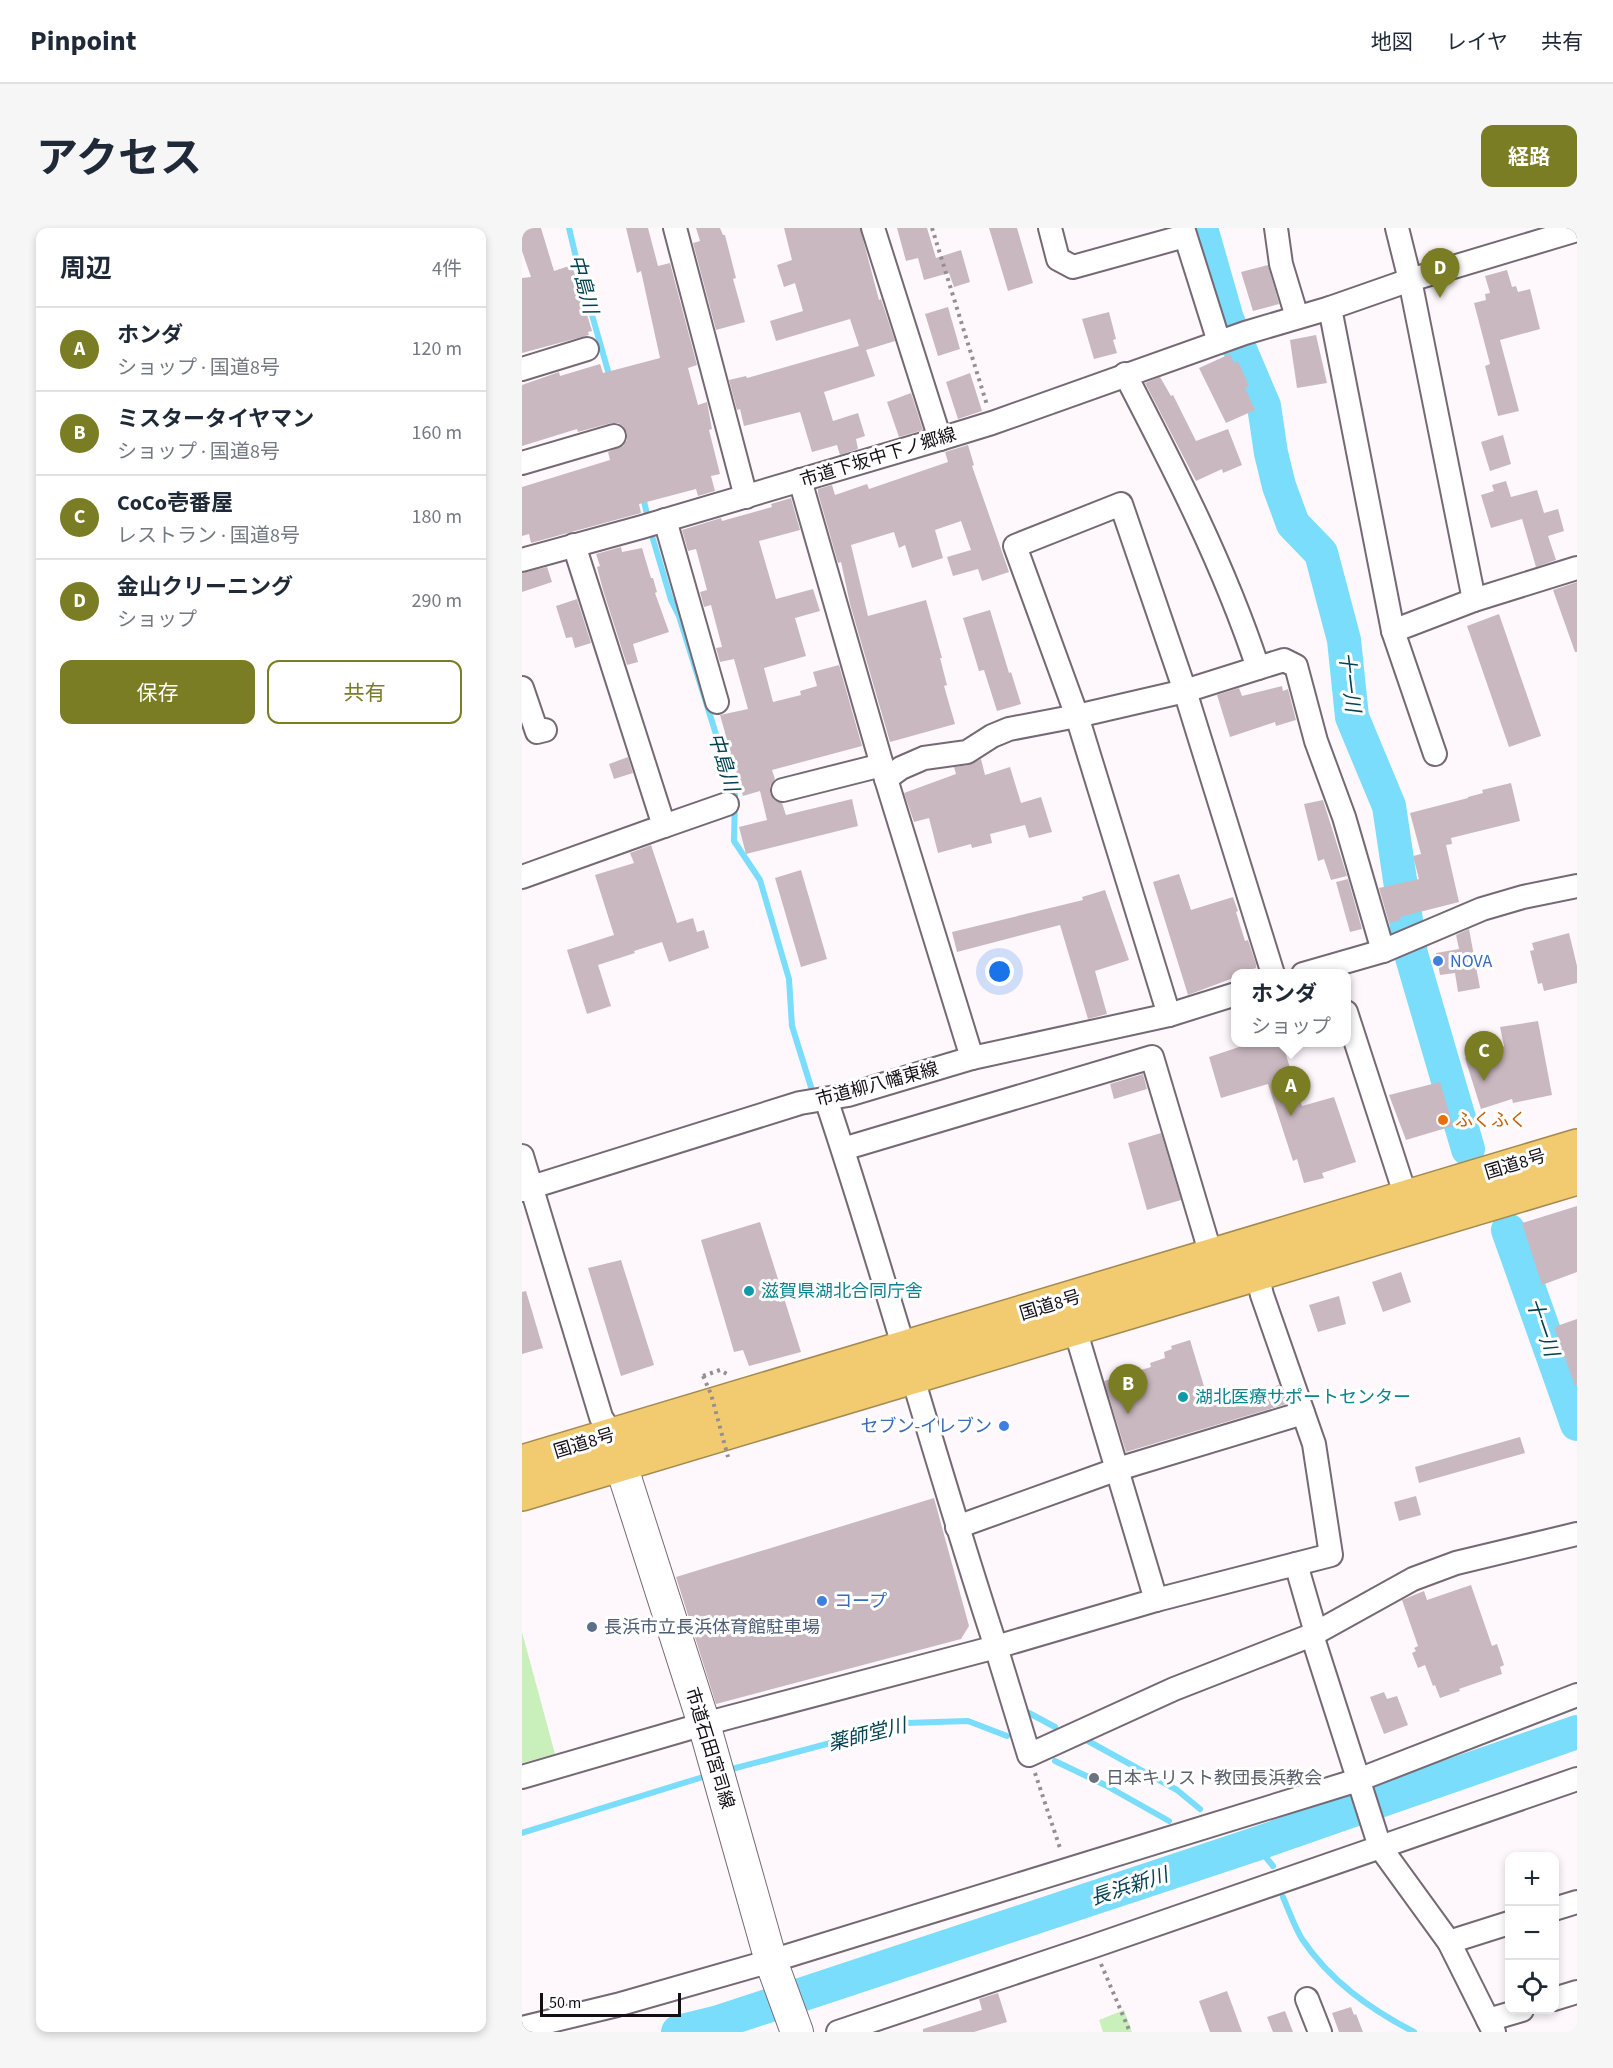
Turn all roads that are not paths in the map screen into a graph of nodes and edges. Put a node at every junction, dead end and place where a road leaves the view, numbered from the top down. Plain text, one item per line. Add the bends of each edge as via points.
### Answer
1 (675, 228) edge
2 (873, 228) edge
3 (1050, 228) edge
4 (1276, 228) edge
5 (1397, 228) edge
6 (1577, 230) edge
7 (1184, 232) edge
8 (1410, 280) junction
9 (1330, 308) junction
10 (1297, 317) junction
11 (1231, 338) junction
12 (587, 349) dead end
13 (522, 369) edge
14 (1125, 374) junction
15 (614, 436) dead end
16 (940, 439) junction
17 (522, 464) edge
18 (800, 480) junction
19 (746, 497) junction
20 (653, 524) junction
21 (574, 545) junction
22 (522, 560) edge
23 (1577, 568) edge
24 (1474, 600) junction
25 (1393, 631) junction
26 (1258, 668) junction
27 (522, 688) edge
28 (1185, 691) junction
29 (717, 702) dead end
30 (1077, 717) junction
31 (545, 729) dead end
32 (1435, 754) dead end
33 (884, 772) junction
34 (783, 790) dead end
35 (727, 804) dead end
36 (664, 826) junction
37 (522, 877) edge
38 (1577, 886) edge
39 (1383, 951) junction
40 (1271, 969) edge
41 (1333, 969) edge
42 (1231, 996) edge
43 (1169, 1015) junction
44 (1351, 1025) edge
45 (972, 1058) junction
46 (826, 1099) junction
47 (1577, 1146) edge
48 (843, 1149) junction
49 (522, 1156) edge
50 (1577, 1178) edge
51 (527, 1189) edge
52 (1406, 1197) junction
53 (1211, 1255) junction
54 (1257, 1274) junction
55 (1075, 1329) junction
56 (909, 1363) junction
57 (1303, 1413) junction
58 (616, 1450) junction
59 (522, 1462) edge
60 (1118, 1470) junction
61 (522, 1494) edge
62 (957, 1527) junction
63 (1577, 1534) edge
64 (1296, 1564) junction
65 (1156, 1600) junction
66 (1314, 1634) junction
67 (996, 1647) junction
68 (1577, 1695) edge
69 (704, 1724) junction
70 (522, 1777) edge
71 (1577, 1779) edge
72 (1358, 1780) junction
73 (1380, 1847) junction
74 (1577, 1902) edge
75 (1559, 1907) edge
76 (1505, 1924) edge
77 (1449, 1942) junction
78 (774, 1967) junction
79 (1577, 1992) edge
80 (1559, 1997) edge
81 (1307, 1999) dead end
82 (1514, 2014) edge
83 (1491, 2026) edge
84 (522, 2028) edge
85 (797, 2032) edge
86 (838, 2032) edge
87 (1320, 2032) edge

1 - 19 street
2 - 16 street
3 - 7 street via 1058,259 1073,267
4 - 10 street via 1281,264
5 - 8 street
6 - 8 street, 市道下坂中下ノ郷線
7 - 11 street
8 - 9 street, 市道下坂中下ノ郷線
8 - 24 street
9 - 10 street, 市道下坂中下ノ郷線
9 - 25 street
10 - 11 street, 市道下坂中下ノ郷線
11 - 14 street, 市道下坂中下ノ郷線
12 - 13 street
14 - 16 street, 市道下坂中下ノ郷線
14 - 26 street via 1219,564
15 - 17 street
16 - 18 street, 市道下坂中下ノ郷線
18 - 19 street, 市道下坂中下ノ郷線
18 - 33 street
19 - 20 street, 市道下坂中下ノ郷線
20 - 21 street, 市道下坂中下ノ郷線
20 - 29 street
21 - 22 street, 市道下坂中下ノ郷線
21 - 36 street
23 - 24 street
24 - 25 street
25 - 32 street
26 - 28 street
26 - 39 street via 1284,660 1296,666
27 - 31 street via 537,732
28 - 30 street
28 - 30 street via 1120,504 1015,546
28 - 40 street
30 - 33 street via 1009,729 967,752 924,758
30 - 43 street
33 - 34 street
33 - 45 street
35 - 36 street
36 - 37 street
38 - 39 street via 1482,909
39 - 41 street
42 - 43 street, 市道柳八幡東線
43 - 45 street, 市道柳八幡東線
44 - 52 street
45 - 46 street, 市道柳八幡東線
46 - 48 street
46 - 51 street, 市道柳八幡東線 via 800,1103
47 - 52 highway, 国道8号
48 - 53 street via 1152,1057
48 - 56 street
49 - 51 street
50 - 54 highway, 国道8号
51 - 58 street via 601,1417
52 - 53 highway, 国道8号
53 - 56 highway, 国道8号
54 - 55 highway, 国道8号
54 - 57 street
55 - 56 highway, 国道8号
55 - 60 street
56 - 58 highway, 国道8号
56 - 62 street
57 - 60 street
57 - 64 street via 1314,1444 1331,1555
58 - 59 highway, 国道8号
58 - 61 highway, 国道8号
58 - 69 street, 市道石田宮司線
60 - 62 street
60 - 65 street
62 - 67 street
63 - 66 street via 1456,1563 1413,1579
64 - 65 street
64 - 66 street
65 - 67 street
66 - 67 street via 1174,1689 1029,1755
66 - 72 street
67 - 69 street
68 - 72 street
69 - 70 street
69 - 78 street, 市道石田宮司線
71 - 73 street
72 - 73 street
72 - 78 street via 1067,1870
73 - 77 street
73 - 86 street
74 - 75 street
76 - 77 street
77 - 83 street
78 - 84 street
78 - 85 street, 市道石田宮司線
79 - 80 street
81 - 87 street
82 - 83 street

